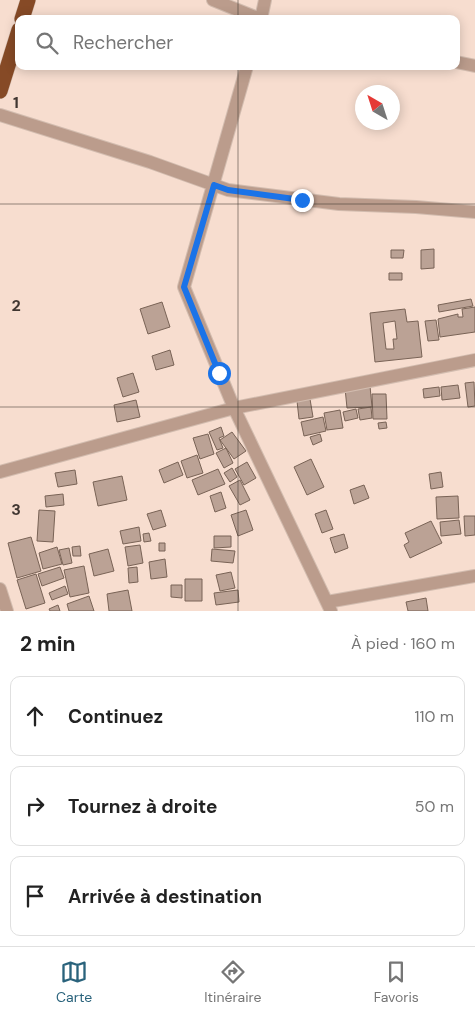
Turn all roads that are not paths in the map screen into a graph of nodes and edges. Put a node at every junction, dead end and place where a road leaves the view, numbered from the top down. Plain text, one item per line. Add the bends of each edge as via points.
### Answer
1 (28, 0) edge
2 (213, 0) edge
3 (265, 0) edge
4 (23, 15) edge
5 (250, 15) edge
6 (261, 15) edge
7 (15, 43) edge
8 (460, 63) edge
9 (475, 66) edge
10 (246, 70) edge
11 (0, 91) edge
12 (0, 115) edge
13 (214, 185) junction
14 (475, 212) edge
15 (475, 360) edge
16 (234, 408) junction
17 (0, 472) edge
18 (475, 576) edge
19 (0, 589) edge
20 (329, 606) edge
21 (7, 611) edge

1 - 4 highway
2 - 5 street
3 - 6 street
7 - 11 highway
8 - 9 street
10 - 13 street
12 - 13 street
13 - 14 street via 228,190 339,204
13 - 16 street via 184,287
15 - 16 street
16 - 17 street
16 - 20 street
18 - 20 street
19 - 21 street

